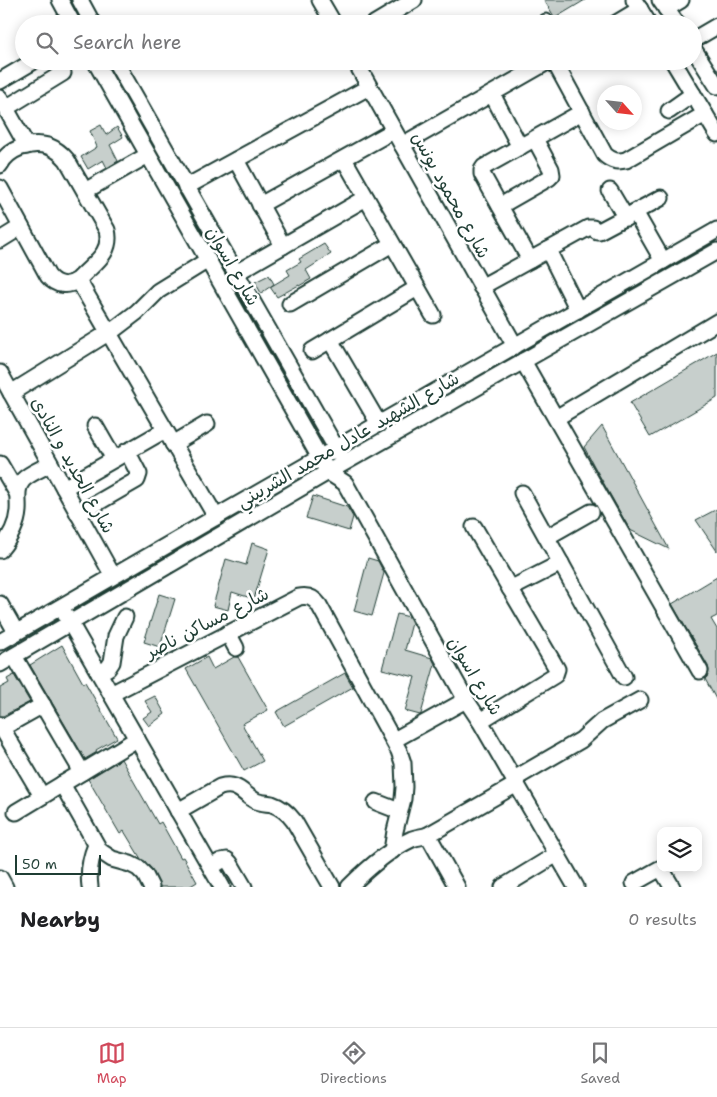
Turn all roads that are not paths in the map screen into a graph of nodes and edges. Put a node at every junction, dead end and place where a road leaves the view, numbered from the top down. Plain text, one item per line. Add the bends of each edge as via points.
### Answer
1 (60, 0) edge
2 (80, 0) edge
3 (320, 0) edge
4 (414, 0) edge
5 (681, 0) edge
6 (637, 4) edge
7 (663, 4) edge
8 (69, 15) edge
9 (88, 15) edge
10 (329, 15) edge
11 (389, 15) edge
12 (624, 15) edge
13 (644, 15) edge
14 (671, 15) edge
15 (717, 26) edge
16 (702, 35) edge
17 (702, 62) edge
18 (19, 70) edge
19 (100, 70) edge
20 (120, 70) edge
21 (359, 70) edge
22 (533, 70) edge
23 (559, 70) edge
24 (678, 70) edge
25 (63, 73) dead end
26 (709, 73) junction
27 (0, 81) edge
28 (717, 86) edge
29 (369, 87) junction
30 (690, 89) junction
31 (492, 94) junction
32 (3, 108) edge
33 (669, 111) dead end
34 (582, 112) junction
35 (712, 121) edge
36 (394, 131) junction
37 (535, 139) junction
38 (402, 145) junction
39 (27, 146) junction
40 (520, 147) junction
41 (148, 155) junction
42 (344, 159) junction
43 (236, 160) junction
44 (0, 165) edge
45 (186, 187) junction
46 (0, 188) edge
47 (85, 191) junction
48 (610, 191) dead end
49 (366, 198) junction
50 (662, 198) dead end
51 (260, 205) junction
52 (500, 206) junction
53 (630, 215) junction
54 (21, 227) junction
55 (717, 230) edge
56 (0, 240) edge
57 (392, 244) junction
58 (282, 246) junction
59 (548, 250) junction
60 (717, 251) edge
61 (208, 260) junction
62 (530, 260) junction
63 (663, 261) junction
64 (236, 273) junction
65 (78, 280) junction
66 (481, 287) junction
67 (417, 288) junction
68 (290, 304) dead end
69 (578, 310) junction
70 (433, 315) dead end
71 (717, 322) edge
72 (109, 333) junction
73 (330, 340) junction
74 (515, 346) junction
75 (312, 351) dead end
76 (523, 361) junction
77 (0, 373) edge
78 (11, 393) junction
79 (556, 418) junction
80 (208, 424) dead end
81 (379, 424) junction
82 (95, 426) dead end
83 (165, 430) junction
84 (173, 444) junction
85 (336, 448) junction
86 (121, 455) junction
87 (320, 457) junction
88 (344, 462) junction
89 (0, 464) edge
90 (50, 464) junction
91 (328, 472) junction
92 (345, 483) junction
93 (64, 488) junction
94 (17, 493) junction
95 (522, 493) dead end
96 (591, 512) dead end
97 (78, 514) junction
98 (216, 517) junction
99 (474, 528) dead end
100 (547, 537) junction
101 (0, 550) edge
102 (562, 563) junction
103 (113, 576) junction
104 (510, 589) junction
105 (0, 604) edge
106 (61, 607) junction
107 (125, 617) dead end
108 (70, 623) junction
109 (16, 632) junction
110 (228, 633) junction
111 (0, 642) edge
112 (236, 648) dead end
113 (14, 656) junction
114 (0, 664) edge
115 (700, 671) dead end
116 (99, 673) junction
117 (624, 677) dead end
118 (111, 694) junction
119 (466, 700) junction
120 (640, 700) dead end
121 (43, 705) junction
122 (480, 721) junction
123 (1, 726) edge
124 (137, 739) junction
125 (394, 740) junction
126 (82, 772) junction
127 (515, 781) junction
128 (62, 784) junction
129 (42, 796) junction
130 (376, 802) dead end
131 (178, 810) junction
132 (399, 811) junction
133 (16, 812) dead end
134 (428, 836) junction
135 (96, 845) junction
136 (392, 851) junction
137 (557, 854) junction
138 (211, 867) junction
139 (0, 878) edge
140 (634, 883) dead end
141 (5, 887) edge
142 (90, 887) edge
143 (151, 887) edge
144 (222, 887) edge
145 (244, 887) edge
146 (332, 887) edge
147 (349, 887) edge
148 (457, 887) edge
149 (503, 887) edge
150 (576, 887) edge
151 (672, 887) edge

1 - 8 street
2 - 9 street
3 - 10 street
4 - 11 street
5 - 7 street
6 - 12 street
6 - 13 street
7 - 14 street
15 - 16 street
17 - 26 street
18 - 27 street
19 - 41 street, شارع اسوان
20 - 45 street, شارع اسوان
21 - 29 street, شارع محمود يونس
22 - 31 street
23 - 34 street
24 - 30 street
25 - 32 street
26 - 28 street
26 - 30 street via 703,84
29 - 36 street, شارع محمود يونس
29 - 43 street
30 - 33 street
30 - 35 street
31 - 38 street
31 - 40 street
32 - 39 street
34 - 35 street via 605,155 614,161 626,160
34 - 37 street
36 - 38 street, شارع محمود يونس
36 - 42 street
37 - 40 street
37 - 52 street via 552,175
38 - 66 street, شارع محمود يونس
39 - 44 street via 13,151
39 - 47 street via 49,146 62,154
40 - 52 street via 482,170
41 - 47 street
41 - 61 street, شارع اسوان
42 - 49 street
42 - 51 street
43 - 45 street
43 - 51 street
45 - 64 street, شارع اسوان
46 - 54 street
47 - 65 street via 105,225 108,242 104,254
48 - 53 street
49 - 57 street
49 - 58 street
50 - 53 street
51 - 58 street
52 - 62 street
53 - 59 street via 599,231 588,228
53 - 63 street
54 - 56 street
54 - 65 street via 51,280 64,285
55 - 63 street, شارع الشهيد عادل محمد الشربيني
57 - 67 street
57 - 68 street
58 - 64 street
59 - 62 street
59 - 69 street
60 - 76 street, شارع الشهيد عادل محمد الشربيني
61 - 72 street via 158,291
61 - 87 street, شارع اسوان
62 - 66 street
63 - 69 street, شارع الشهيد عادل محمد الشربيني
64 - 85 street, شارع اسوان
65 - 72 street
66 - 74 street, شارع محمود يونس
67 - 70 street
67 - 73 street
69 - 74 street, شارع الشهيد عادل محمد الشربيني
71 - 79 street
72 - 78 street
72 - 83 street
73 - 75 street
73 - 81 street
74 - 81 street, شارع الشهيد عادل محمد الشربيني
76 - 79 street
76 - 88 street, شارع الشهيد عادل محمد الشربيني
77 - 78 street, شارع الحديد و النادى
78 - 90 street, شارع الحديد و النادى
79 - 115 street
80 - 84 street
81 - 85 street, شارع الشهيد عادل محمد الشربيني
82 - 86 street
83 - 84 street
83 - 86 street
84 - 98 street
85 - 87 street, شارع الشهيد عادل محمد الشربيني
85 - 88 street, شارع اسوان
86 - 93 street
86 - 97 street via 139,474 137,480
87 - 91 street, شارع اسوان
87 - 98 street, شارع الشهيد عادل محمد الشربيني
88 - 91 street, شارع الشهيد عادل محمد الشربيني
88 - 92 street, شارع اسوان
89 - 94 street
90 - 93 street, شارع الحديد و النادى
90 - 94 street via 25,478
91 - 92 street, شارع اسوان
91 - 108 street, شارع الشهيد عادل محمد الشربيني
92 - 119 street, شارع اسوان
93 - 97 street, شارع الحديد و النادى
94 - 101 street via 16,520
95 - 100 street
96 - 100 street
97 - 103 street, شارع الحديد و النادى
98 - 103 street, شارع الشهيد عادل محمد الشربيني
99 - 104 street
100 - 102 street
102 - 104 street
102 - 117 street
103 - 106 street, شارع الشهيد عادل محمد الشربيني
104 - 122 street via 557,669 555,675
105 - 109 street
106 - 108 street
106 - 109 street, شارع الشهيد عادل محمد الشربيني
107 - 116 street via 116,636 112,662
108 - 113 street, شارع الشهيد عادل محمد الشربيني
108 - 116 street
109 - 111 street, شارع الشهيد عادل محمد الشربيني
110 - 112 street
110 - 118 street, شارع مساكن ناصر
110 - 125 street, شارع مساكن ناصر via 299,596 311,597 319,605
113 - 114 street, شارع الشهيد عادل محمد الشربيني
113 - 121 street
116 - 118 street
118 - 124 street
119 - 122 street, شارع اسوان
119 - 125 street
120 - 127 street via 602,721 581,740
121 - 123 street
121 - 126 street
122 - 127 street, شارع اسوان
123 - 129 street
124 - 126 street
124 - 131 street
125 - 132 street via 404,775
126 - 128 street
127 - 134 street
127 - 137 street, شارع اسوان
128 - 129 street
128 - 135 street
129 - 133 street
130 - 132 street
131 - 138 street
131 - 146 street via 226,786 238,788 259,802 279,807 294,821
132 - 136 street
134 - 136 street via 413,839
134 - 148 street
135 - 142 street via 90,862
135 - 143 street via 112,859 138,868
136 - 147 street
137 - 149 street
137 - 150 street, شارع اسوان
138 - 144 street
138 - 145 street via 227,860
139 - 141 street
140 - 151 street via 658,869 662,870

